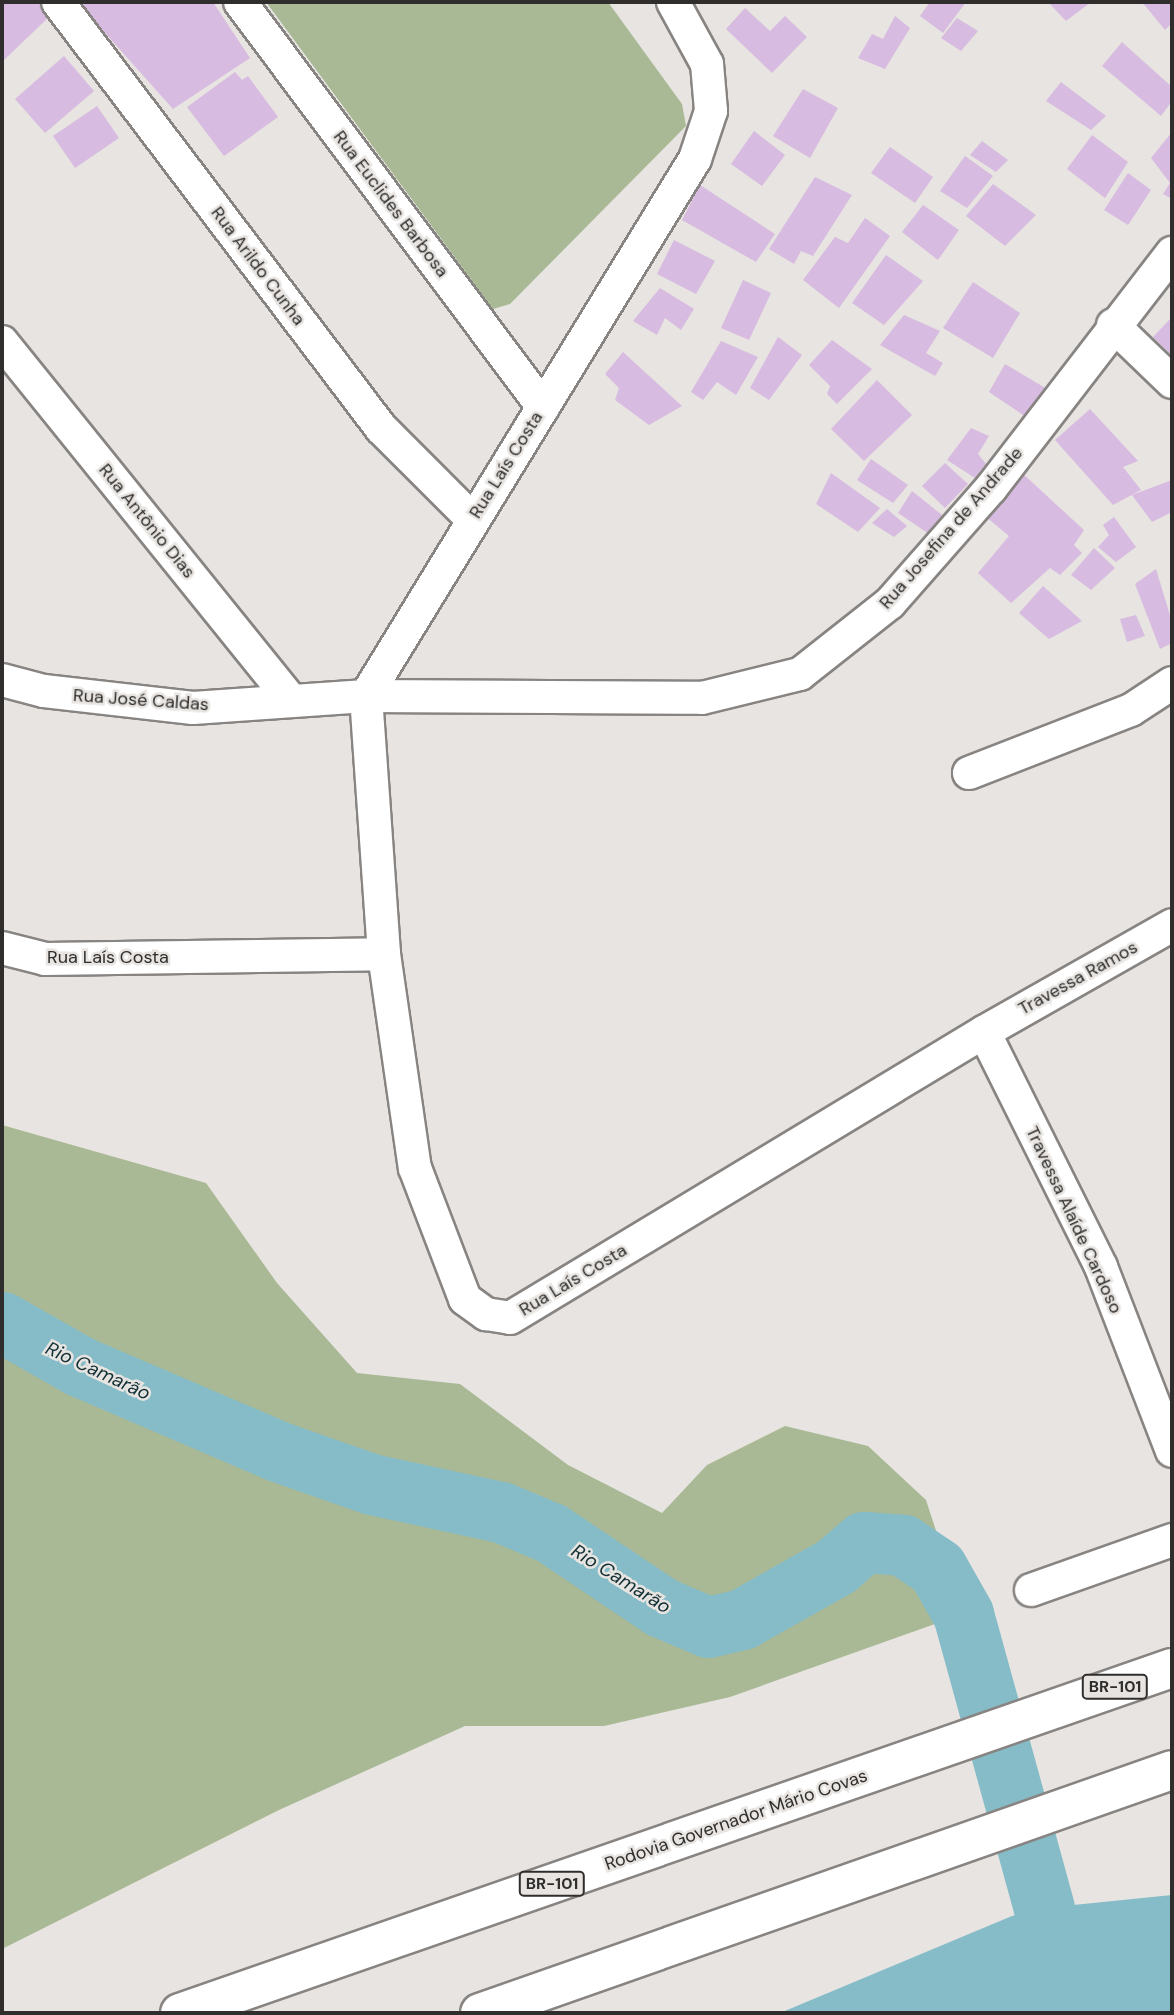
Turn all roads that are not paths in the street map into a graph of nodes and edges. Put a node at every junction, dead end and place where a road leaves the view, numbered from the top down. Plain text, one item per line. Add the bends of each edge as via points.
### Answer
1 (58, 2) edge
2 (240, 2) edge
3 (673, 2) edge
4 (1172, 253) edge
5 (1114, 325) junction
6 (2, 342) edge
7 (1172, 382) edge
8 (543, 407) junction
9 (472, 519) junction
10 (2, 680) edge
11 (1172, 683) edge
12 (366, 696) junction
13 (291, 700) junction
14 (969, 773) dead end
15 (1172, 925) edge
16 (2, 948) edge
17 (384, 954) junction
18 (984, 1031) junction
19 (1172, 1451) edge
20 (1172, 1540) edge
21 (1031, 1590) dead end
22 (1172, 1668) edge
23 (1172, 1770) edge
24 (180, 2013) edge
25 (480, 2013) edge

1 - 9 street, Rua Arildo Cunha via 381,428
2 - 8 street, Rua Euclides Barbosa
3 - 8 street, Rua Laís Costa via 707,64 711,111 695,159
4 - 5 street, Rua Josefina de Andrade
5 - 7 street
5 - 12 street, Rua Josefina de Andrade via 991,488 890,603 800,674 702,698
6 - 13 street, Rua Antônio Dias
8 - 9 street, Rua Laís Costa
9 - 12 street, Rua Laís Costa
10 - 13 street, Rua José Caldas via 44,691 193,708
11 - 14 street via 1130,710
12 - 13 street, Rua José Caldas
12 - 17 street, Rua Laís Costa
15 - 18 street, Travessa Ramos
16 - 17 street, Rua Laís Costa via 45,959
17 - 18 street, Rua Laís Costa via 415,1168 465,1299 485,1314 510,1318
18 - 19 street, Travessa Alaíde Cardoso via 1101,1267
20 - 21 street
22 - 24 highway, Rodovia Governador Mário Covas / BR-101
23 - 25 highway

